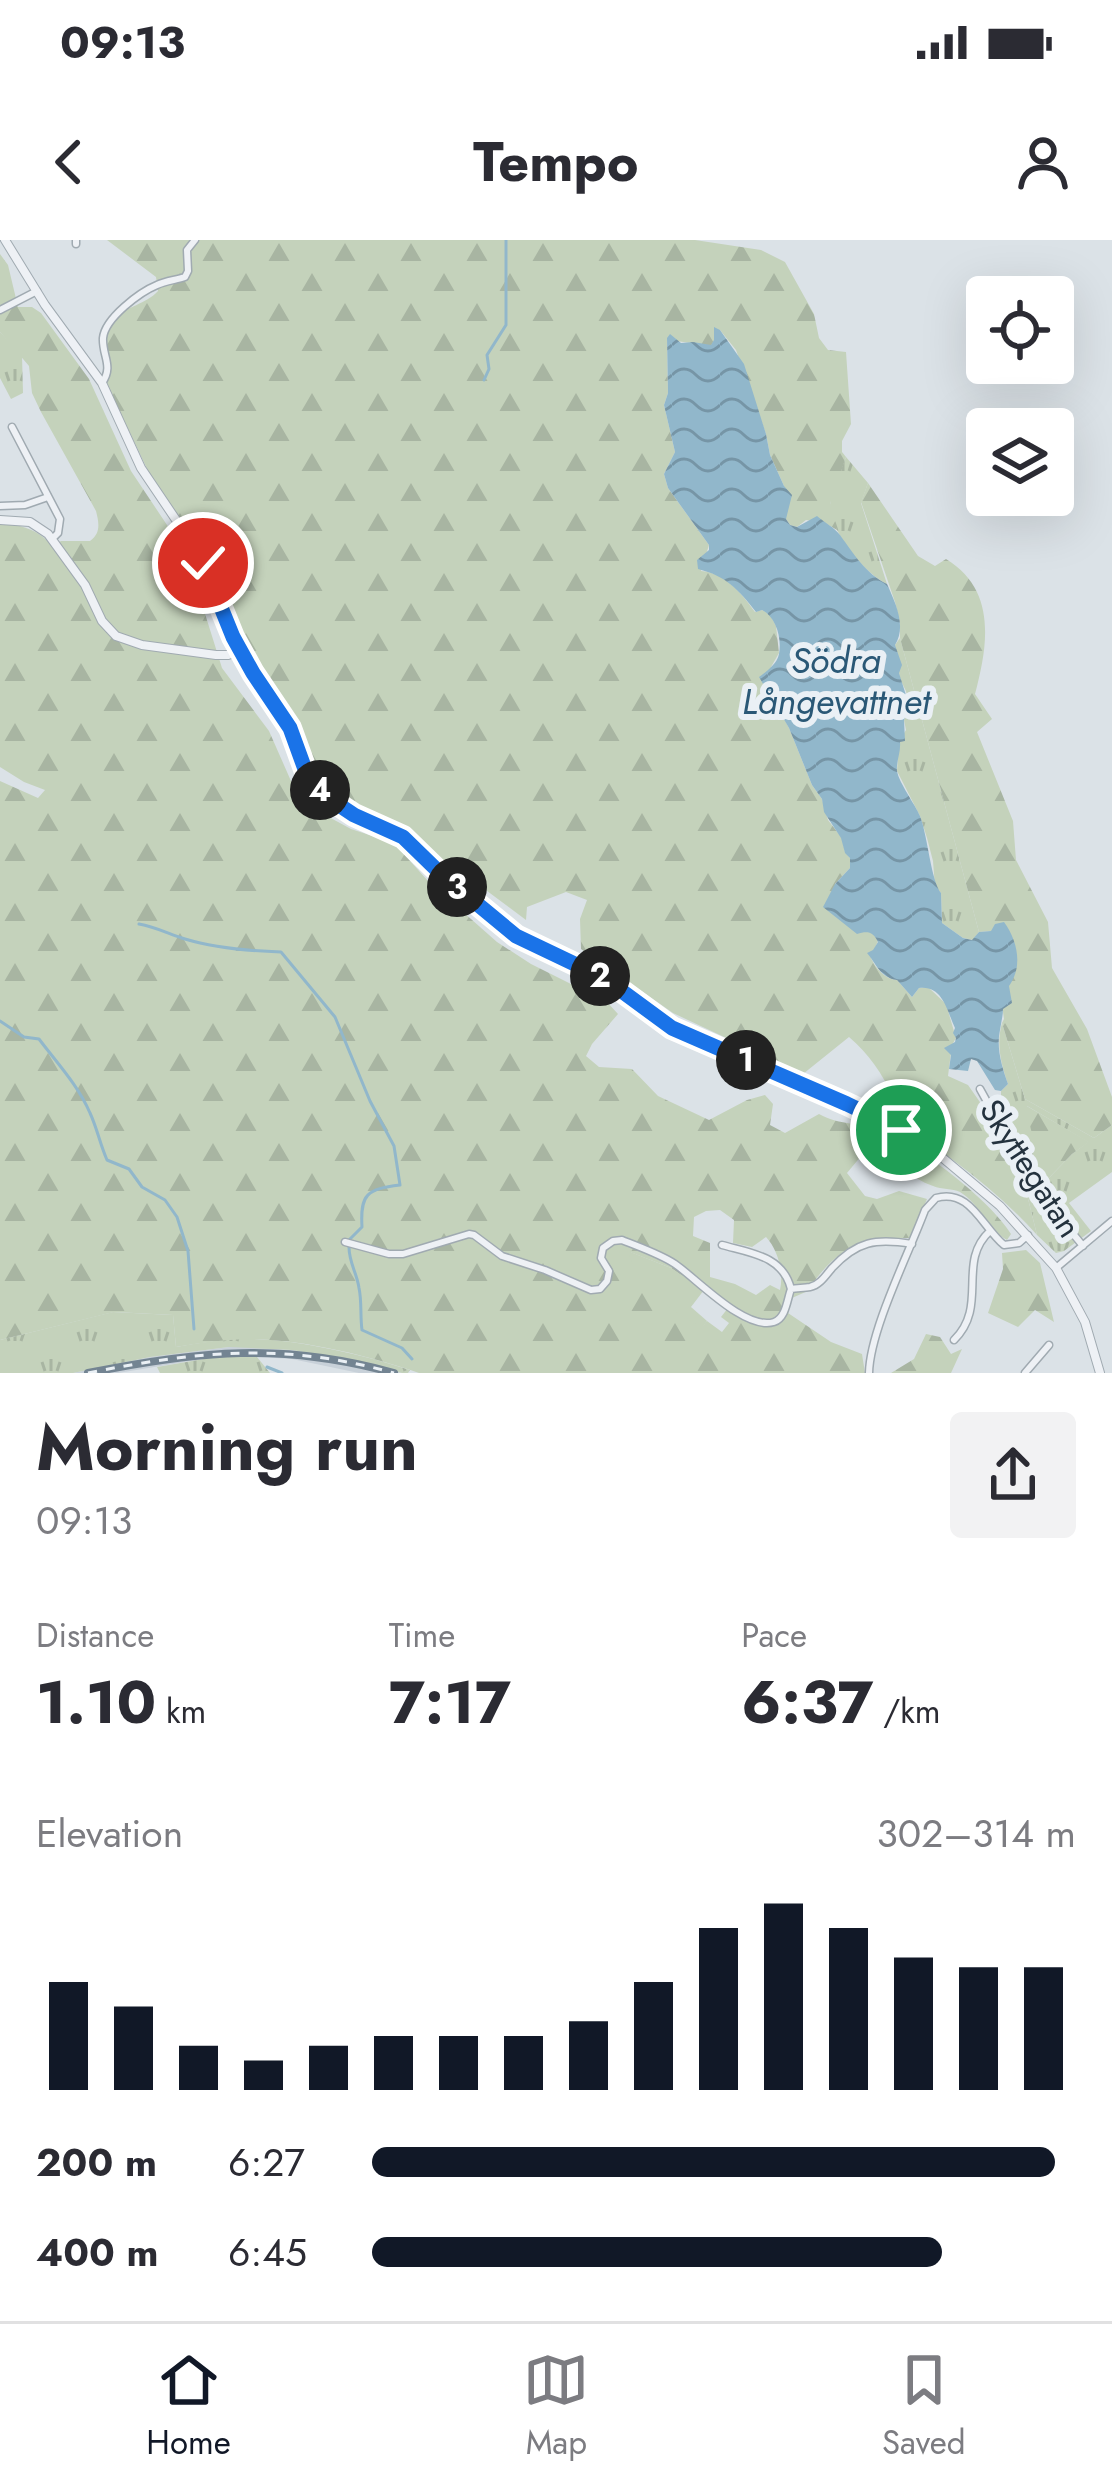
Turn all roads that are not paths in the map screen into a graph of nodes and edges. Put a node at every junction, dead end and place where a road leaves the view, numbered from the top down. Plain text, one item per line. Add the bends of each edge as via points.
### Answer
1 (5, 240) edge
2 (195, 240) edge
3 (37, 291) junction
4 (0, 310) edge
5 (102, 383) junction
6 (12, 427) dead end
7 (48, 497) junction
8 (0, 506) edge
9 (0, 520) edge
10 (52, 539) junction
11 (241, 650) junction
12 (980, 1089) dead end
13 (1112, 1220) edge
14 (990, 1231) junction
15 (1028, 1235) junction
16 (345, 1242) dead end
17 (912, 1244) junction
18 (722, 1245) dead end
19 (1083, 1246) junction
20 (1056, 1268) junction
21 (791, 1289) junction
22 (954, 1340) dead end
23 (1049, 1345) dead end
24 (869, 1373) edge
25 (1024, 1373) edge
26 (1100, 1373) edge

1 - 3 street
2 - 5 street via 184,277 155,285 107,327
3 - 4 street
3 - 5 street
5 - 11 street via 141,468 197,550
6 - 7 street
7 - 8 street
7 - 10 street via 61,524
9 - 10 street via 30,522
10 - 11 street via 116,636 216,655
11 - 15 street via 290,728 311,780 341,807 403,837 516,936 604,978 672,1028 917,1140
12 - 19 street, Skyttegatan via 1031,1180
13 - 19 street
14 - 15 street via 1008,1246
14 - 17 street via 960,1197 946,1195 925,1210
14 - 22 street via 972,1264 969,1320
15 - 20 street
16 - 21 street via 403,1254 469,1234 502,1256 591,1290 608,1281 605,1244 622,1240 674,1263 763,1322 780,1319
17 - 21 street via 856,1247 814,1286
17 - 24 street
18 - 21 street via 772,1259
19 - 20 street
20 - 26 street
23 - 25 street

